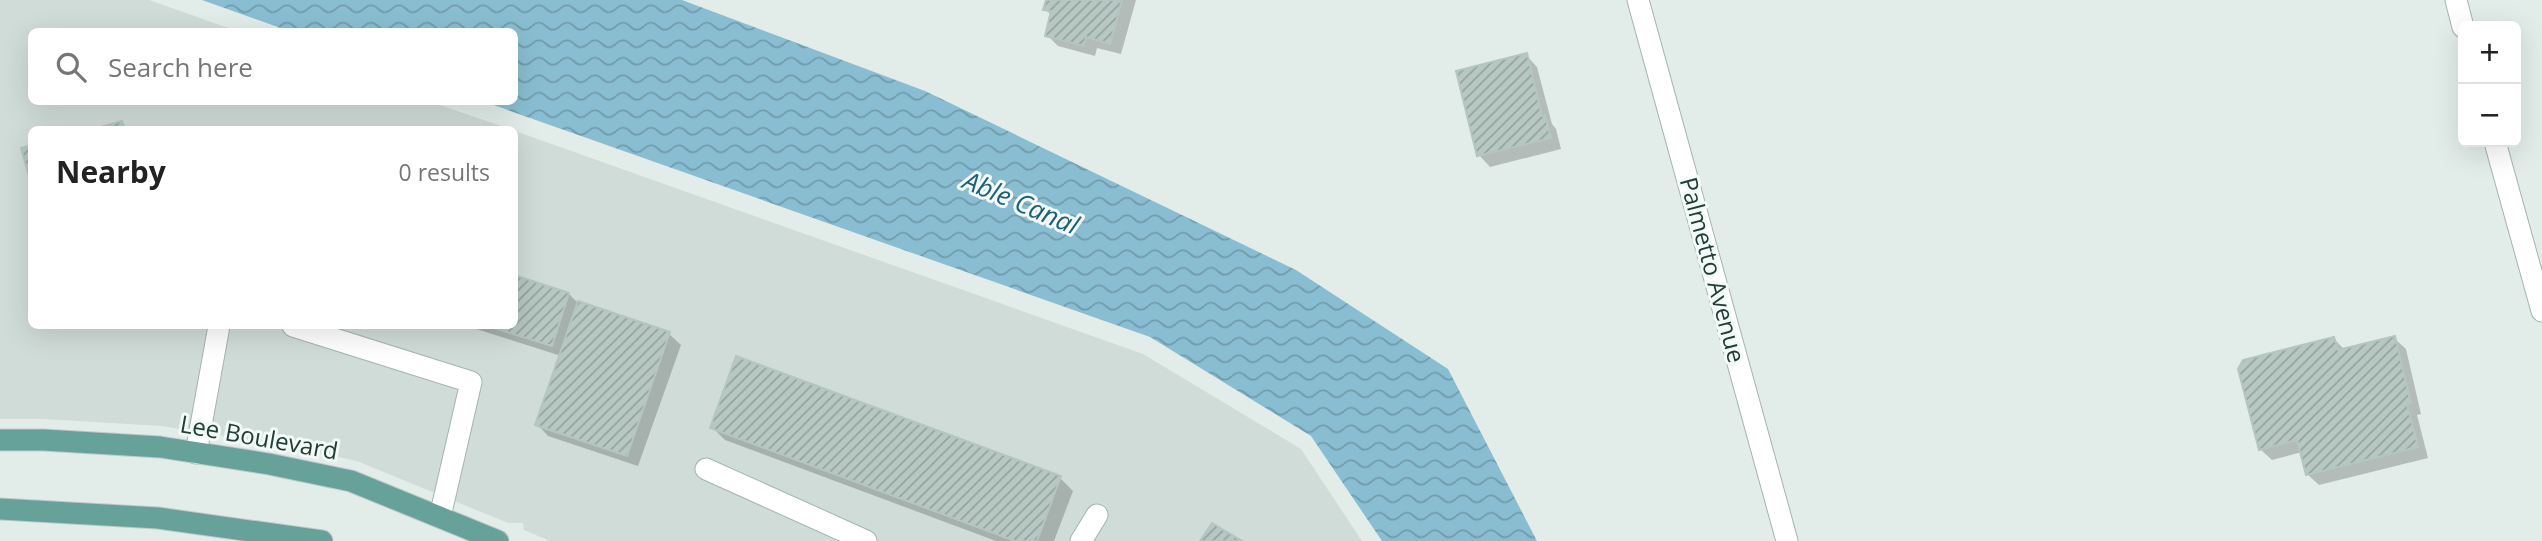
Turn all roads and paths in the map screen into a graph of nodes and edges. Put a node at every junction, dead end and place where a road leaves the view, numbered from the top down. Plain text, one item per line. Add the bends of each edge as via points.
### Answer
1 (1638, 0) edge
2 (2456, 0) edge
3 (2461, 21) edge
4 (2496, 147) edge
5 (2542, 311) edge
6 (218, 329) edge
7 (303, 329) edge
8 (0, 440) edge
9 (196, 453) junction
10 (706, 469) dead end
11 (0, 509) edge
12 (1097, 515) dead end
13 (440, 517) junction
14 (322, 541) edge
15 (498, 541) edge
16 (866, 541) edge
17 (1081, 541) edge
18 (1787, 541) edge

1 - 18 street, Palmetto Avenue
2 - 3 street
4 - 5 street
6 - 9 street
7 - 13 street via 471,382
8 - 9 main road, Lee Boulevard via 160,447
9 - 13 main road, Lee Boulevard via 351,481
10 - 16 street
11 - 14 main road via 158,518
12 - 17 street
13 - 15 main road, Lee Boulevard

